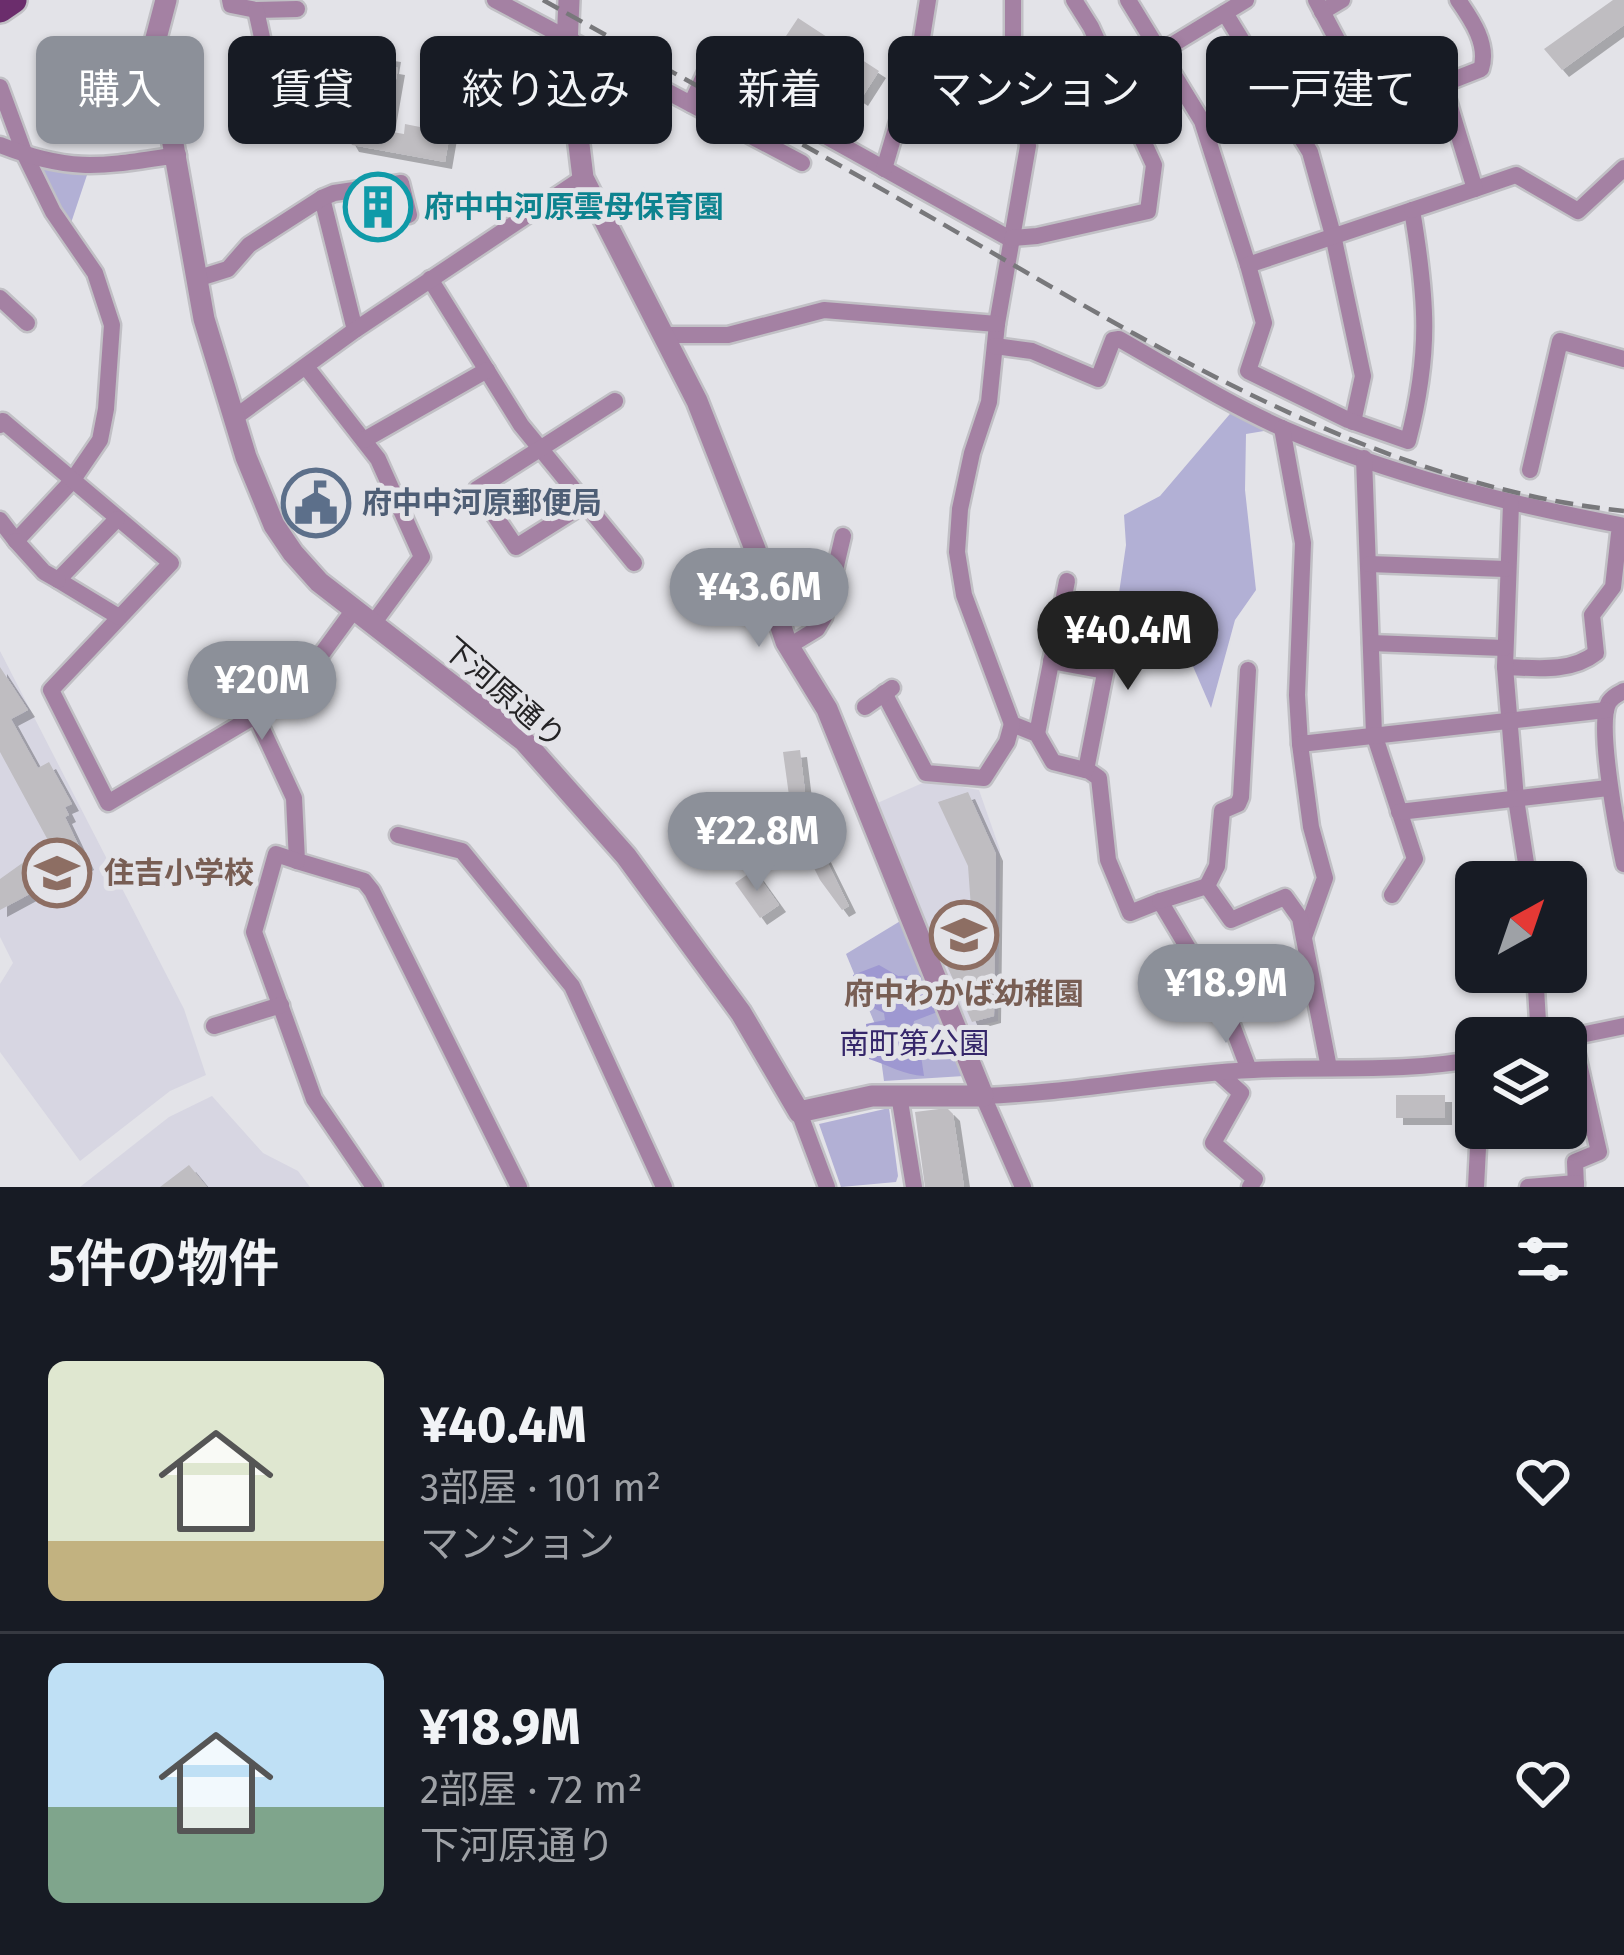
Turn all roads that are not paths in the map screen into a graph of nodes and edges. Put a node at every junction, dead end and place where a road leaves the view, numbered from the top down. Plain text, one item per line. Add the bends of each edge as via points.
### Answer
1 (13, 0) edge
2 (166, 0) edge
3 (230, 0) edge
4 (495, 0) edge
5 (569, 0) edge
6 (928, 0) edge
7 (1013, 0) edge
8 (1074, 0) edge
9 (1128, 0) edge
10 (1246, 0) edge
11 (1342, 0) edge
12 (1458, 0) edge
13 (1319, 6) edge
14 (0, 9) edge
15 (297, 9) dead end
16 (256, 10) junction
17 (1226, 13) junction
18 (567, 35) junction
19 (262, 36) edge
20 (1152, 36) edge
21 (1240, 36) edge
22 (1335, 36) edge
23 (1182, 39) edge
24 (1182, 86) edge
25 (0, 87) edge
26 (696, 93) edge
27 (691, 104) junction
28 (696, 107) edge
29 (765, 144) edge
30 (840, 144) edge
31 (1305, 144) edge
32 (0, 145) edge
33 (25, 155) junction
34 (178, 155) junction
35 (802, 164) dead end
36 (884, 169) junction
37 (583, 178) junction
38 (1621, 178) edge
39 (1475, 189) junction
40 (322, 198) junction
41 (1412, 210) junction
42 (409, 214) dead end
43 (1333, 235) junction
44 (1012, 239) junction
45 (1248, 265) junction
46 (196, 279) junction
47 (430, 279) junction
48 (0, 298) edge
49 (27, 323) dead end
50 (997, 324) junction
51 (355, 330) junction
52 (665, 335) junction
53 (995, 346) junction
54 (1624, 358) edge
55 (307, 368) junction
56 (487, 370) junction
57 (614, 401) dead end
58 (234, 418) junction
59 (1353, 422) junction
60 (0, 425) edge
61 (1282, 428) junction
62 (364, 440) junction
63 (542, 450) junction
64 (1364, 458) junction
65 (1530, 470) dead end
66 (72, 482) junction
67 (586, 503) junction
68 (1511, 504) junction
69 (116, 519) junction
70 (0, 520) edge
71 (16, 541) junction
72 (835, 544) dead end
73 (634, 563) dead end
74 (1369, 564) junction
75 (1505, 569) junction
76 (58, 580) junction
77 (1067, 580) dead end
78 (1118, 607) dead end
79 (353, 611) junction
80 (119, 617) junction
81 (372, 625) junction
82 (1370, 643) junction
83 (789, 646) junction
84 (1504, 658) junction
85 (1051, 661) junction
86 (1248, 670) dead end
87 (1106, 671) junction
88 (1624, 691) edge
89 (865, 707) dead end
90 (1606, 710) junction
91 (256, 716) junction
92 (1508, 722) junction
93 (1012, 724) junction
94 (1036, 734) junction
95 (1374, 734) junction
96 (1300, 744) junction
97 (1085, 770) junction
98 (1608, 788) junction
99 (1516, 799) junction
100 (1400, 812) junction
101 (398, 835) dead end
102 (297, 860) junction
103 (1526, 861) edge
104 (1624, 861) edge
105 (1207, 886) junction
106 (1392, 895) dead end
107 (1160, 901) junction
108 (1304, 938) junction
109 (281, 1005) junction
110 (214, 1026) dead end
111 (1624, 1026) edge
112 (1587, 1033) edge
113 (1455, 1060) edge
114 (1329, 1068) junction
115 (1249, 1070) junction
116 (1219, 1073) junction
117 (899, 1095) junction
118 (983, 1096) junction
119 (1587, 1106) edge
120 (799, 1112) junction
121 (1478, 1149) edge
122 (1576, 1185) edge
123 (374, 1187) edge
124 (519, 1187) edge
125 (664, 1187) edge
126 (827, 1187) edge
127 (914, 1187) edge
128 (1023, 1187) edge
129 (1250, 1187) edge
130 (1476, 1187) edge
131 (1528, 1187) edge

1 - 14 main road
2 - 34 street, 下河原通り via 155,42
3 - 16 street
4 - 18 street
5 - 18 street
6 - 36 street
7 - 44 street via 1028,146
8 - 44 street via 1154,165 1148,211
9 - 20 street
10 - 17 street
11 - 13 street
12 - 39 street via 1485,55 1480,68 1443,84
13 - 22 street
15 - 16 street
16 - 19 street
17 - 21 street
17 - 23 street
18 - 27 street
18 - 37 street
24 - 45 street via 1202,121
25 - 33 street
26 - 27 street
27 - 28 street
29 - 35 street
30 - 36 street
31 - 43 street
32 - 33 street
33 - 34 street via 96,168
33 - 66 street via 95,273 112,325 100,440
34 - 46 street, 下河原通り
36 - 44 street
37 - 47 street
37 - 52 street
38 - 39 street via 1578,212 1516,175
39 - 41 street
40 - 42 street via 400,184
40 - 46 street via 249,245 228,269
40 - 51 street
41 - 43 street
41 - 59 street via 1426,290 1425,363 1408,441
43 - 45 street
43 - 59 street via 1363,376
44 - 50 street
45 - 59 street via 1264,323 1248,371
46 - 58 street, 下河原通り
47 - 51 street
47 - 56 street
48 - 49 street
50 - 52 street via 824,310 728,335
50 - 53 street
51 - 55 street
52 - 83 street
53 - 61 street via 1032,351 1098,379 1119,339
53 - 93 street via 957,552 964,595
54 - 65 street via 1560,341
55 - 58 street
55 - 62 street
56 - 62 street
56 - 63 street
57 - 63 street
58 - 79 street, 下河原通り via 274,525 292,554
60 - 66 street
61 - 64 street
61 - 96 street via 1303,543
62 - 81 street via 422,557
63 - 67 street
63 - 67 street via 477,489 516,547
64 - 68 street
64 - 74 street
66 - 69 street
66 - 71 street
67 - 73 street
68 - 75 street
68 - 84 street via 1620,525 1613,587 1592,615 1596,653 1550,669
69 - 76 street
69 - 80 street via 171,563
70 - 71 street
71 - 76 street
72 - 83 street via 824,617
74 - 75 street
74 - 82 street
75 - 84 street
76 - 80 street
77 - 85 street
78 - 87 street
79 - 81 street, 下河原通り
79 - 91 street via 302,681
80 - 91 street via 51,690 108,802
81 - 120 street, 下河原通り via 524,741 614,842 741,1013
82 - 84 street
82 - 95 street
83 - 118 street via 827,709
84 - 92 street
85 - 87 street
85 - 94 street
86 - 105 street via 1241,797 1222,811
87 - 97 street
88 - 90 street
89 - 93 street via 888,690 926,773 984,778
90 - 92 street
90 - 98 street
91 - 102 street via 294,798
92 - 95 street
92 - 99 street
93 - 94 street
94 - 97 street via 1053,762
95 - 96 street
95 - 100 street
96 - 108 street via 1324,878
97 - 107 street via 1099,778 1108,860 1130,913
98 - 99 street
98 - 104 street
99 - 100 street
99 - 103 street
100 - 106 street via 1415,860
101 - 125 street via 462,851 572,986
102 - 109 street via 276,854 254,932
102 - 124 street via 364,881 371,891
105 - 107 street
105 - 108 street via 1231,920 1286,897
107 - 115 street via 1229,1018
108 - 114 street
109 - 110 street
109 - 123 street via 314,1099
111 - 112 street
113 - 114 street
114 - 115 street
115 - 116 street
116 - 118 street
116 - 129 street via 1241,1093 1213,1143 1255,1179
117 - 118 street
117 - 120 street
117 - 127 street
118 - 128 street
119 - 122 street via 1599,1152 1576,1162
120 - 126 street
121 - 130 street
122 - 131 street

